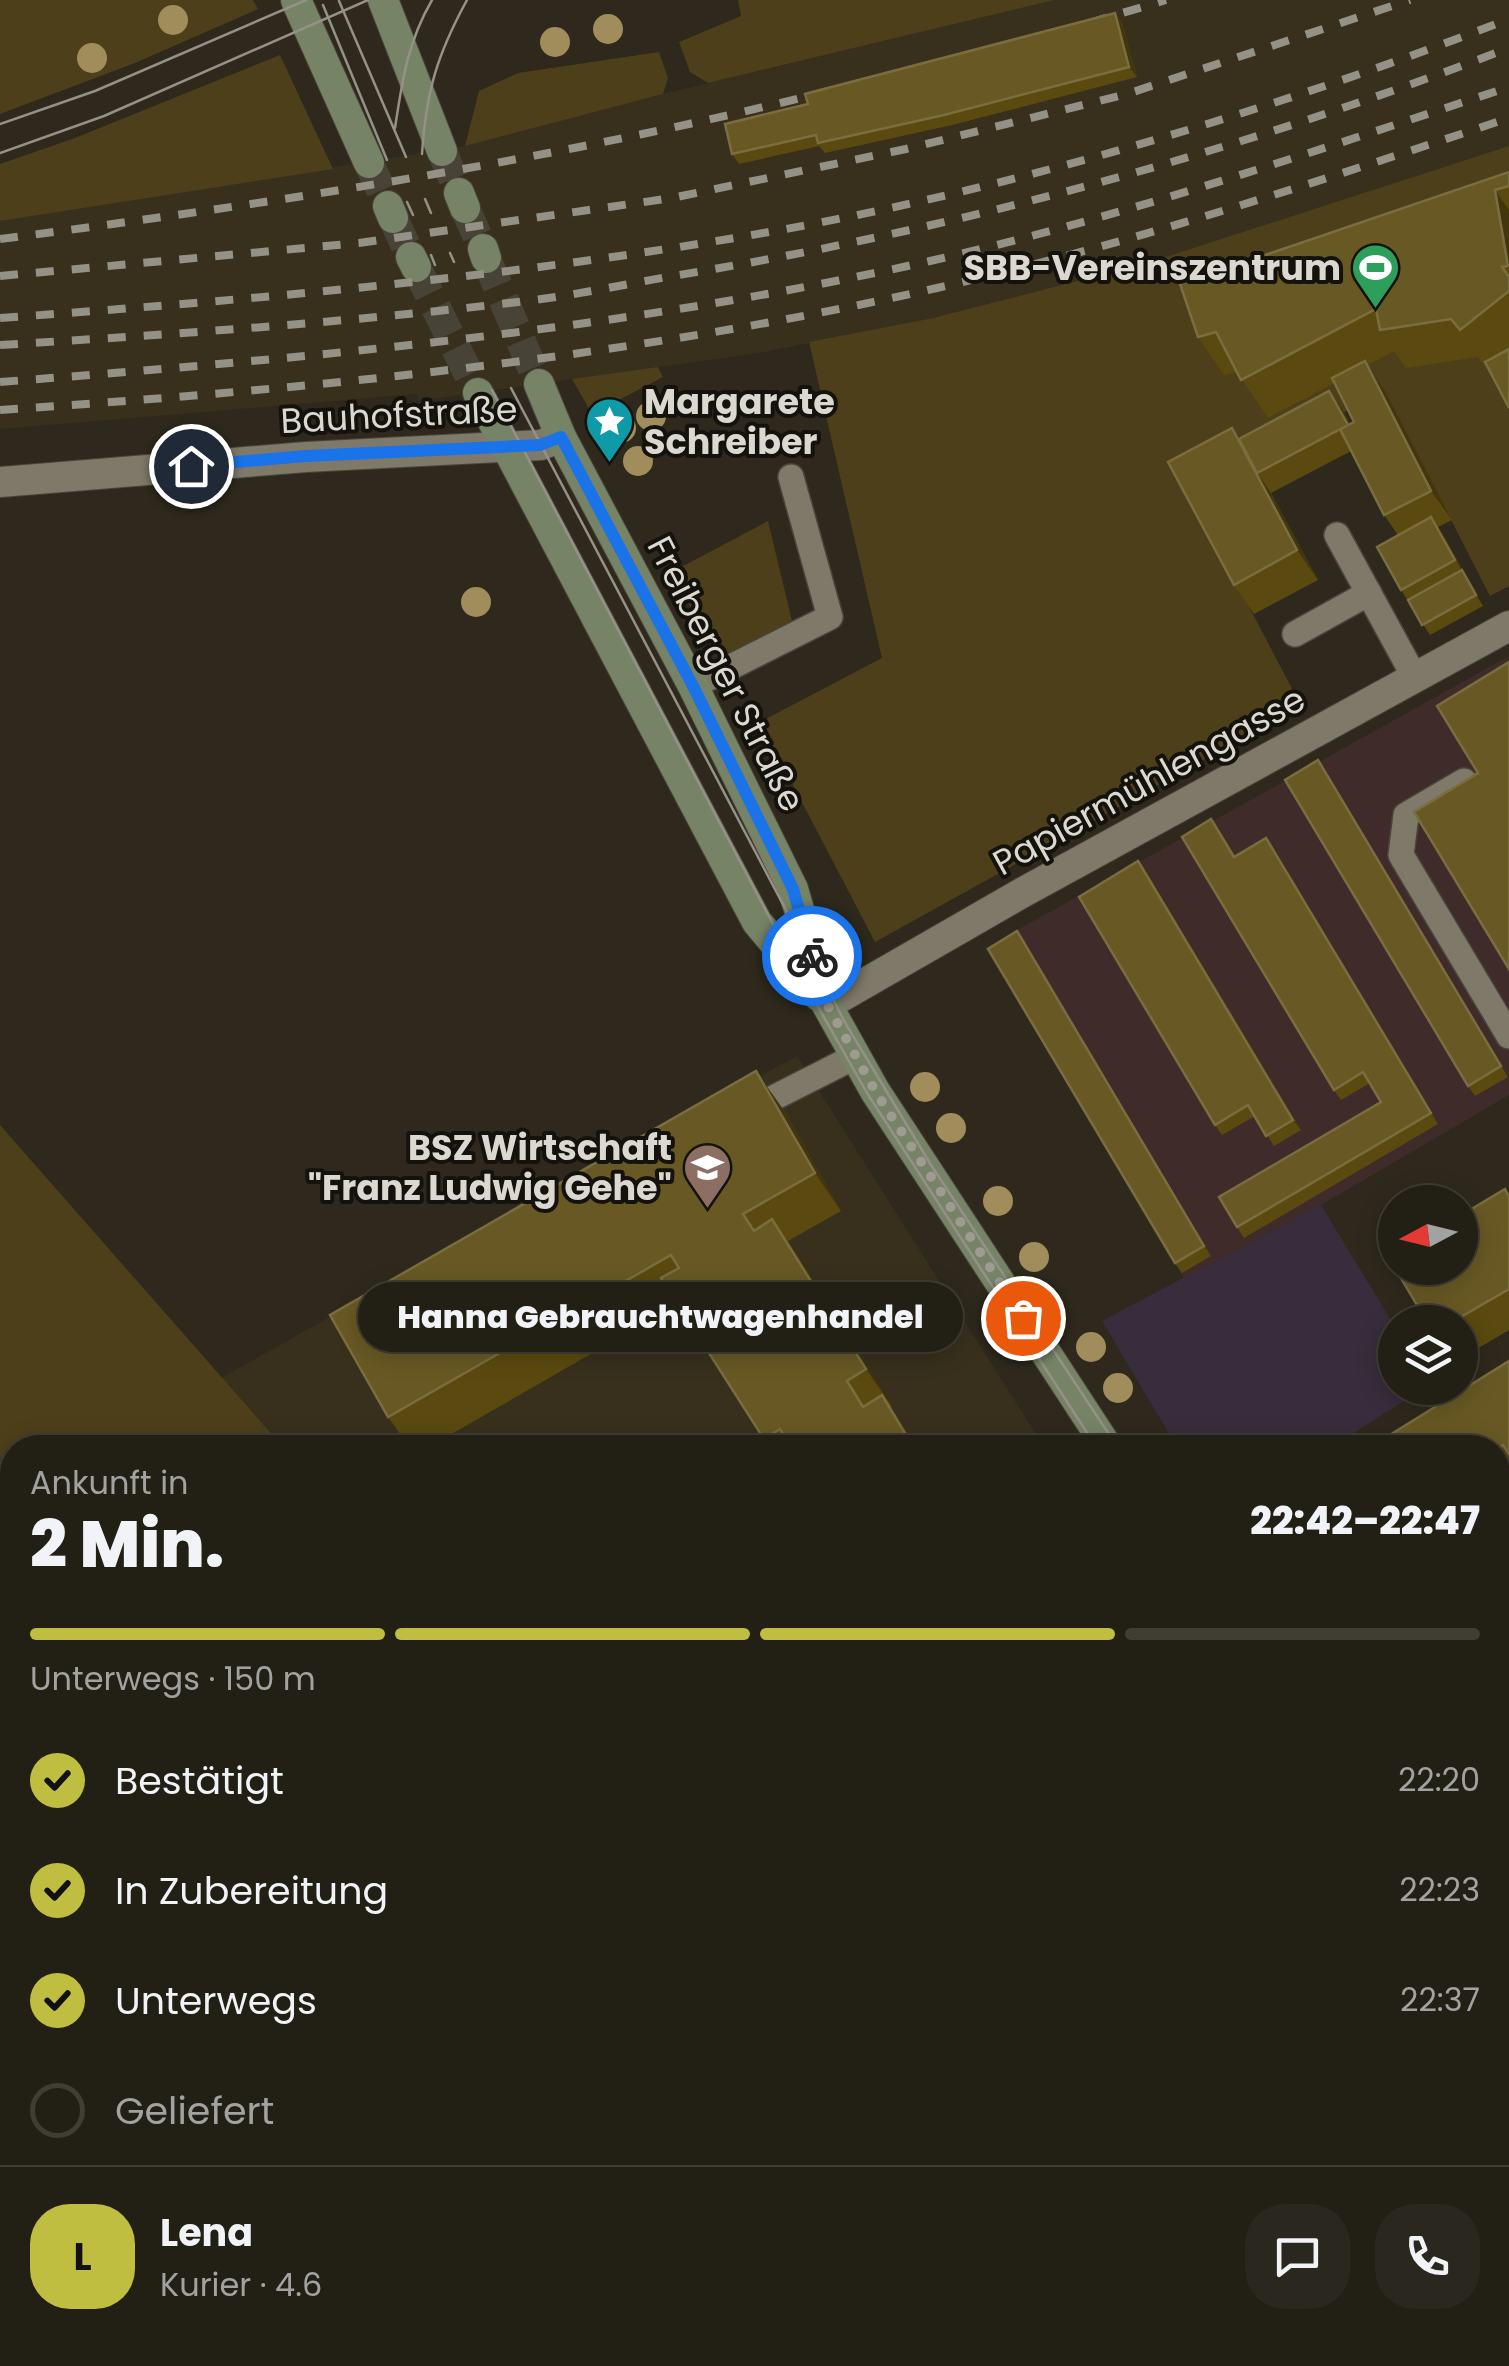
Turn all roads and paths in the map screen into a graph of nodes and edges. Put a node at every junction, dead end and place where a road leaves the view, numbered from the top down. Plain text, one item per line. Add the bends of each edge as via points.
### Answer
1 (296, 0) edge
2 (383, 0) edge
3 (442, 151) tunnel mouth
4 (370, 163) tunnel mouth
5 (539, 384) tunnel mouth
6 (478, 392) tunnel mouth
7 (561, 437) junction
8 (506, 447) junction
9 (791, 477) dead end
10 (0, 482) edge
11 (1337, 535) dead end
12 (1369, 593) junction
13 (1509, 626) edge
14 (1295, 634) dead end
15 (1415, 678) junction
16 (693, 686) junction
17 (1464, 782) edge
18 (828, 1006) junction
19 (1509, 1036) edge
20 (856, 1056) junction
21 (744, 1114) edge
22 (1099, 1435) edge

1 - 4 street
2 - 3 street
5 - 7 street, Freiberger Straße
6 - 8 street, Freiberger Straße
7 - 8 street, Bauhofstraße
7 - 16 street, Freiberger Straße
8 - 10 street, Bauhofstraße
8 - 18 street, Freiberger Straße via 757,922
9 - 16 lane via 830,618
11 - 12 lane
12 - 14 lane
12 - 15 lane
13 - 15 street, Papiermühlengasse
15 - 18 street, Papiermühlengasse
16 - 18 street, Freiberger Straße via 793,889
17 - 19 lane via 1406,815 1401,855
18 - 20 street, Freiberger Straße
20 - 21 lane
20 - 22 street, Freiberger Straße

